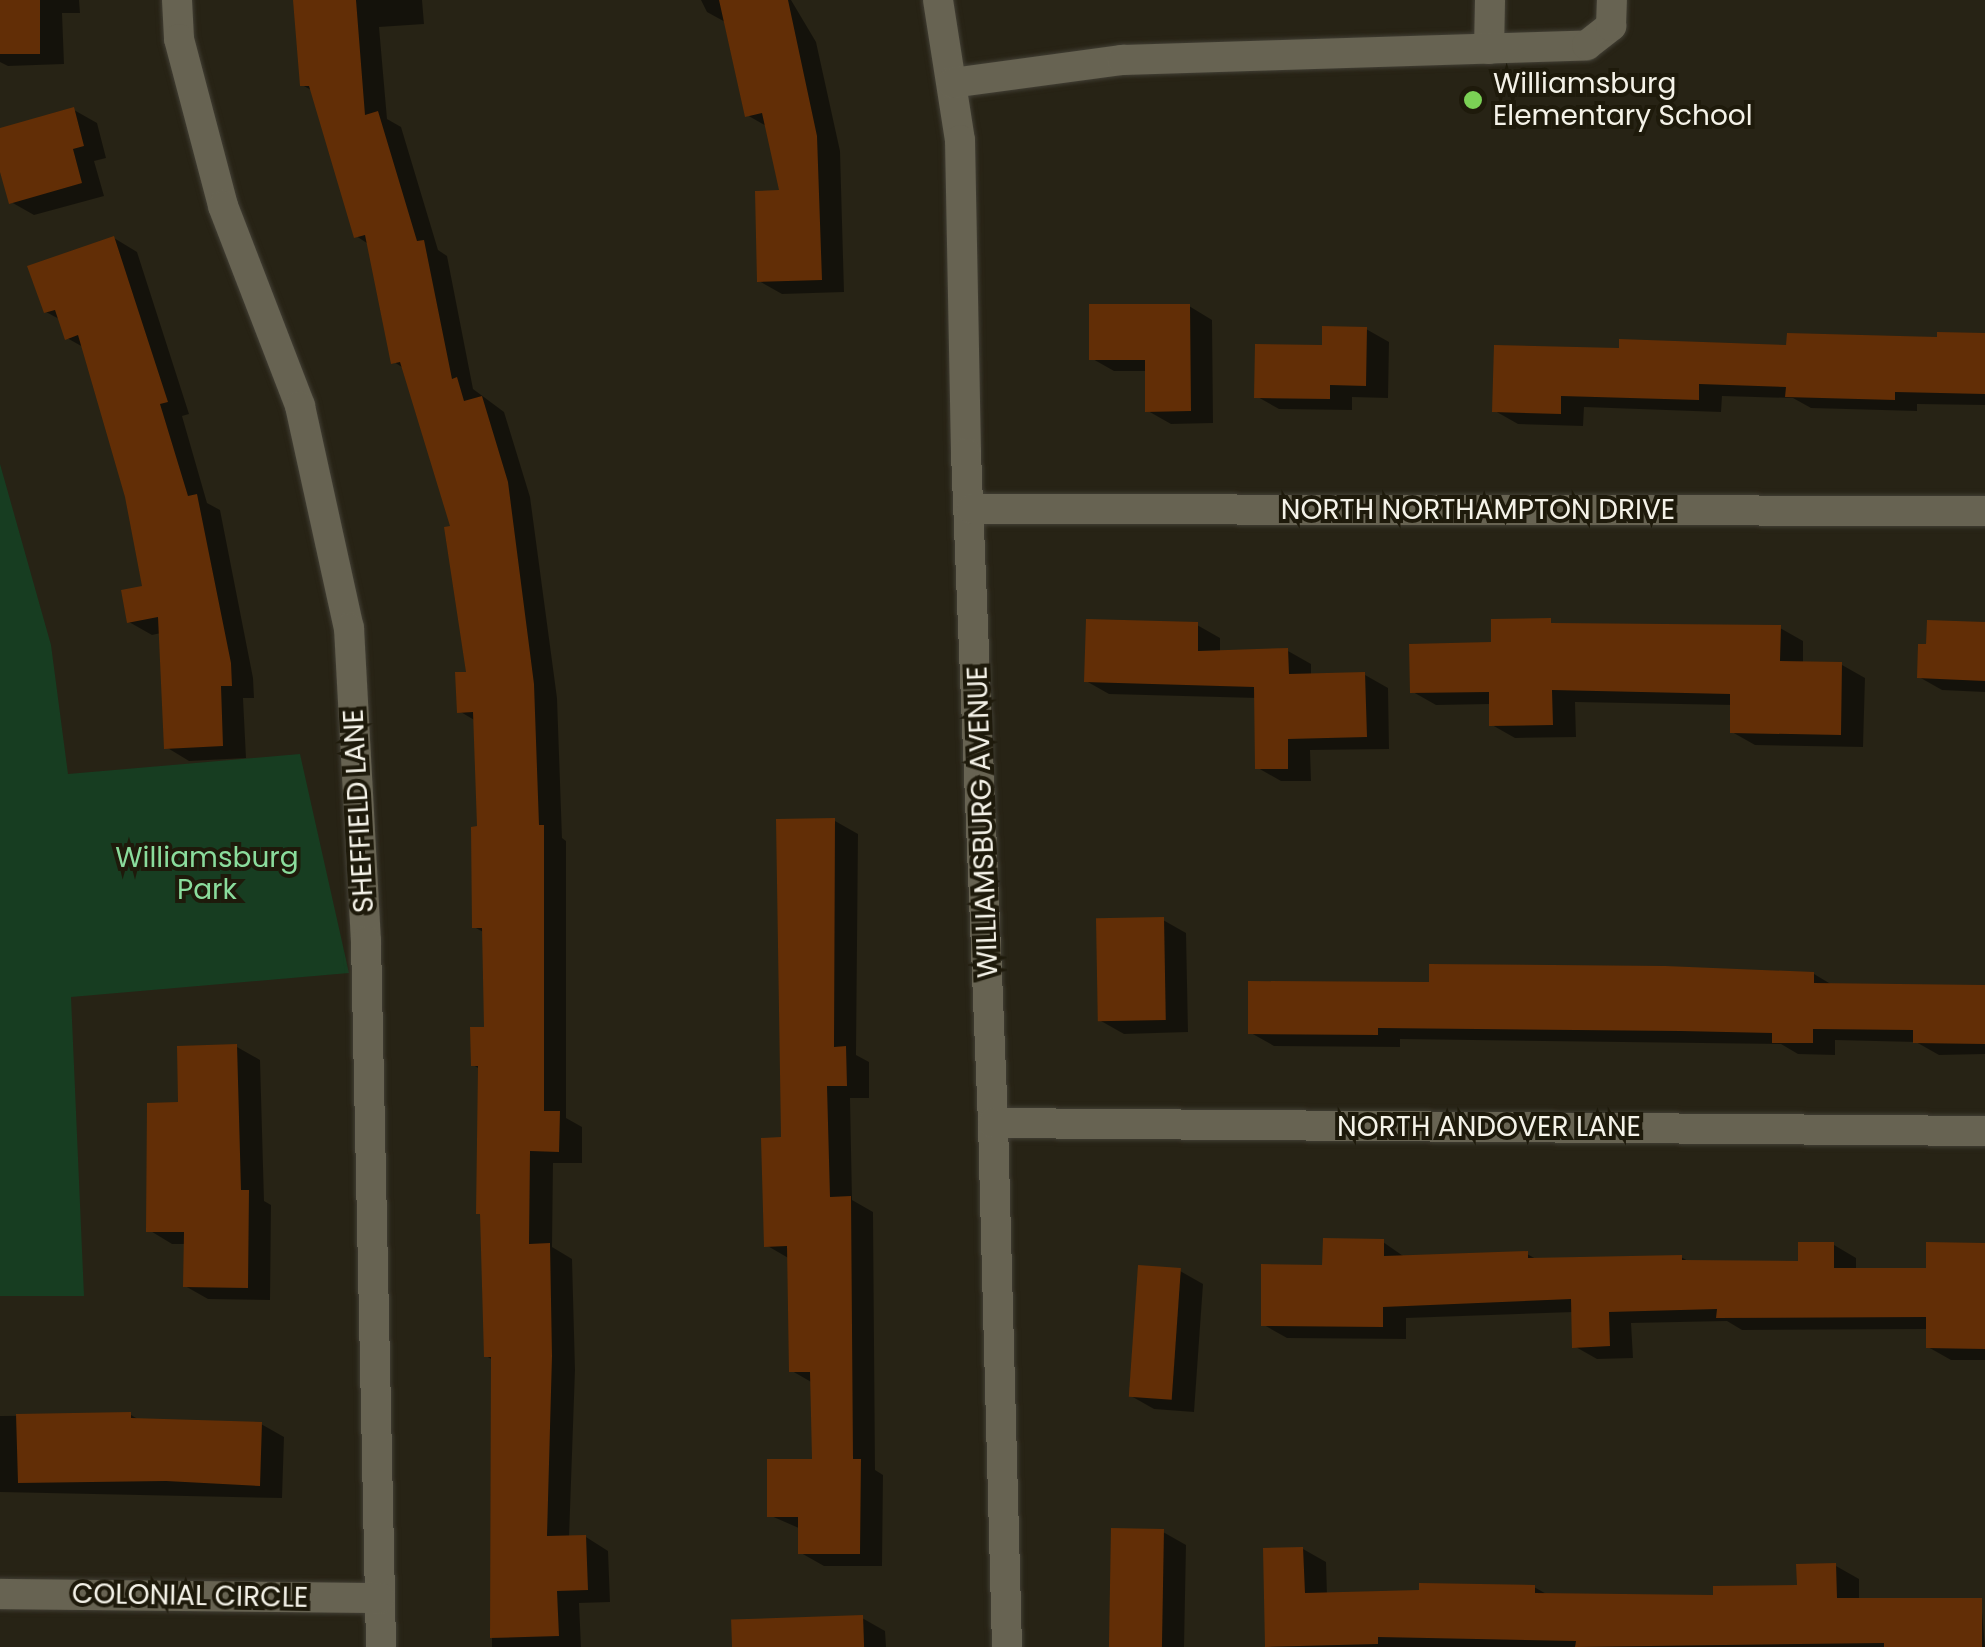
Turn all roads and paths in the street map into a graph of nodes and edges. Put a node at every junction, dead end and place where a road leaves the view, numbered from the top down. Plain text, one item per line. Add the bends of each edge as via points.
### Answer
1 (177, 0) edge
2 (938, 0) edge
3 (1490, 0) edge
4 (1612, 0) edge
5 (1489, 49) junction
6 (952, 83) junction
7 (972, 509) junction
8 (1985, 511) edge
9 (993, 1123) junction
10 (1985, 1131) edge
11 (0, 1594) edge
12 (380, 1598) junction
13 (381, 1647) edge
14 (1007, 1647) edge

1 - 12 street, SHEFFIELD LANE via 180,39 224,206 300,406 350,628 366,941
2 - 6 street, WILLIAMSBURG AVENUE
3 - 5 street
4 - 5 street via 1611,26 1587,45
5 - 6 street via 1122,60
6 - 7 street, WILLIAMSBURG AVENUE via 960,140
7 - 8 street, NORTH NORTHAMPTON DRIVE
7 - 9 street, WILLIAMSBURG AVENUE
9 - 10 street, NORTH ANDOVER LANE
9 - 14 street, WILLIAMSBURG AVENUE
11 - 12 street, COLONIAL CIRCLE
12 - 13 street, SHEFFIELD LANE

